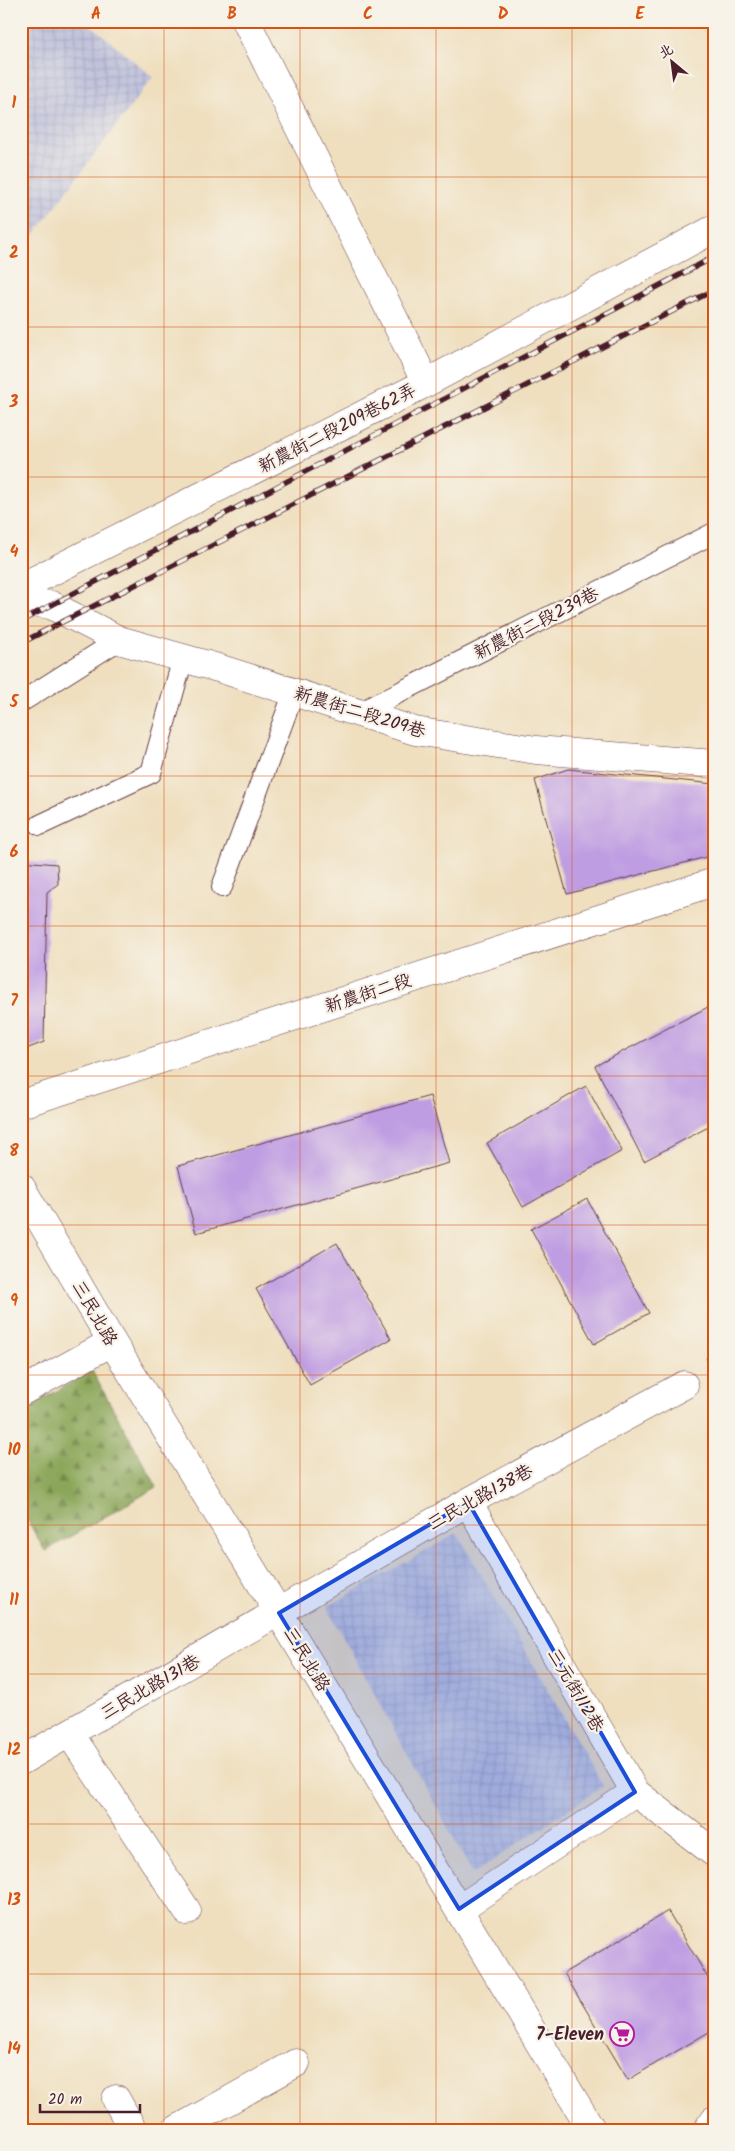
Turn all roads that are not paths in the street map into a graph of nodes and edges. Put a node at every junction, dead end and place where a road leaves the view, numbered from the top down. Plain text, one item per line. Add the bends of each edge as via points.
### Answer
1 (246, 21) edge
2 (714, 229) edge
3 (426, 383) junction
4 (714, 533) edge
5 (21, 587) edge
6 (21, 601) edge
7 (119, 640) junction
8 (183, 658) junction
9 (294, 692) junction
10 (21, 702) edge
11 (359, 713) junction
12 (714, 764) edge
13 (40, 825) dead end
14 (714, 882) edge
15 (222, 887) dead end
16 (21, 1104) edge
17 (21, 1187) edge
18 (112, 1342) junction
19 (684, 1385) dead end
20 (21, 1392) edge
21 (468, 1502) junction
22 (279, 1613) junction
23 (70, 1734) junction
24 (21, 1761) edge
25 (635, 1792) junction
26 (714, 1853) edge
27 (459, 1909) junction
28 (187, 1911) dead end
29 (296, 2063) dead end
30 (116, 2099) dead end
31 (714, 2120) edge
32 (133, 2130) edge
33 (176, 2130) edge
34 (592, 2130) edge
35 (707, 2130) edge

1 - 3 street, 新農街二段209巷62弄
2 - 3 street
3 - 5 street, 新農街二段209巷62弄
4 - 11 lane, 新農街二段239巷
6 - 7 street, 新農街二段209巷 via 51,606
7 - 8 street, 新農街二段209巷
7 - 10 lane
8 - 9 street, 新農街二段209巷
8 - 13 lane via 151,773
9 - 11 street, 新農街二段209巷
9 - 15 lane
11 - 12 street, 新農街二段209巷 via 415,731 536,750
14 - 16 street, 新農街二段
17 - 18 street, 三民北路
18 - 20 street
18 - 22 street, 三民北路
19 - 21 street, 三民北路138巷
21 - 22 street, 三民北路138巷
21 - 25 street, 三元街112巷
22 - 23 street, 三民北路131巷
22 - 27 street, 三民北路
23 - 24 street, 三民北路131巷
23 - 28 street
25 - 26 street, 三元街112巷
25 - 27 street
27 - 34 street, 三民北路
29 - 33 street
30 - 32 street
31 - 35 street

